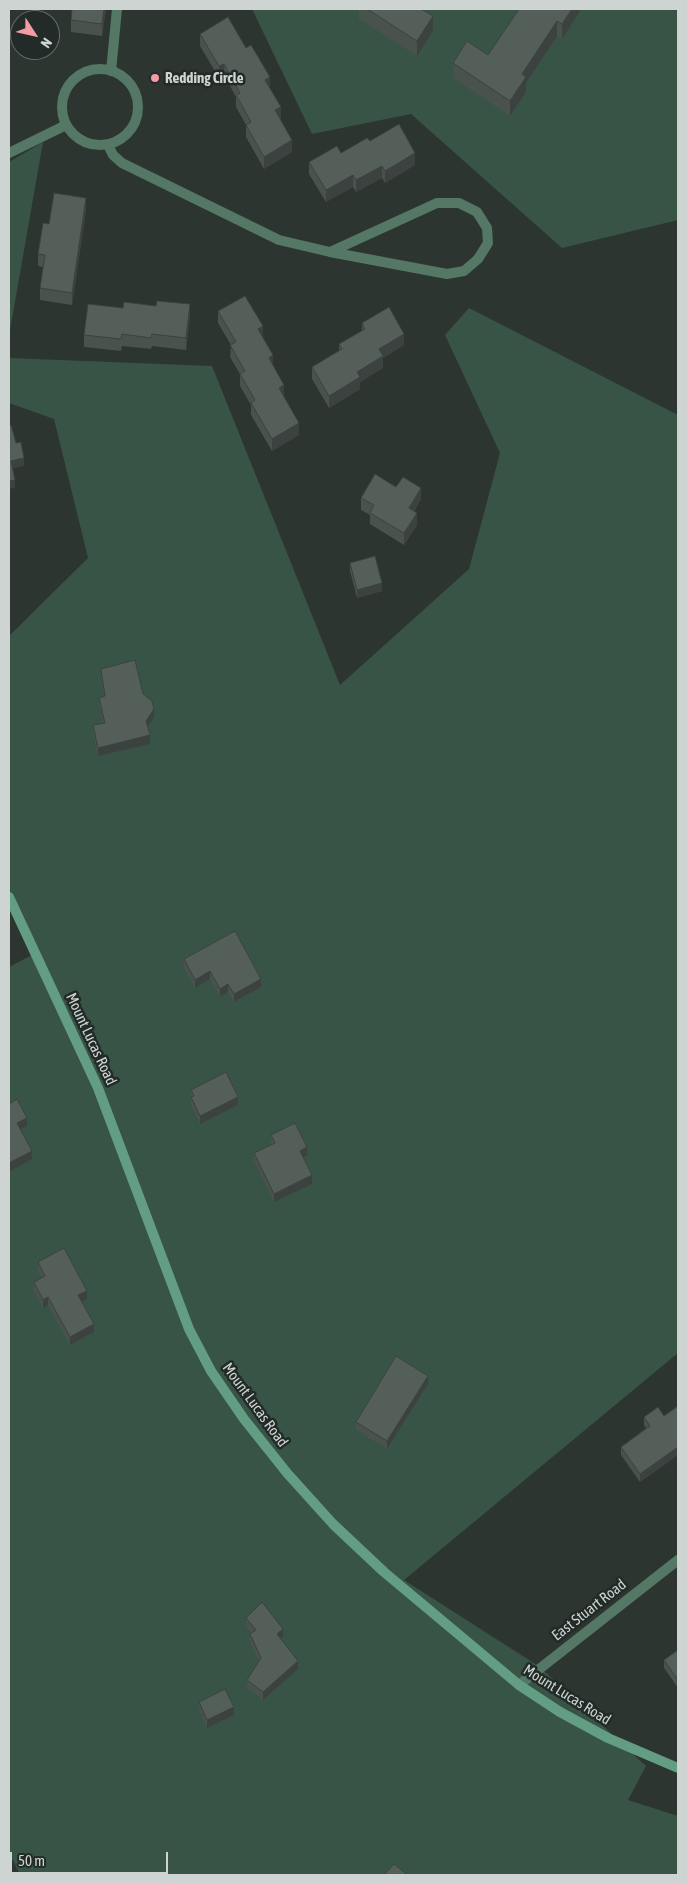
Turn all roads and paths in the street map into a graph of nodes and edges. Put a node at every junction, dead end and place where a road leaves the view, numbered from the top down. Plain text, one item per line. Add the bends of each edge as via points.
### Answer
1 (117, 9) edge
2 (111, 71) junction
3 (66, 125) junction
4 (108, 144) junction
5 (9, 153) edge
6 (330, 252) junction
7 (9, 897) edge
8 (678, 1560) edge
9 (519, 1685) junction
10 (678, 1768) edge

1 - 2 street
2 - 3 street via 88,72 67,88 62,110
2 - 4 street via 134,89 138,109 128,134
3 - 4 street via 87,143
3 - 5 street
4 - 6 street via 122,163 279,240
6 - 6 street via 447,274 464,271 478,259 488,243 487,228 477,212 459,204 437,203
7 - 9 street, Mount Lucas Road via 98,1088 189,1329 211,1371 268,1450 333,1524 384,1572
8 - 9 street, East Stuart Road
9 - 10 street, Mount Lucas Road via 608,1738

